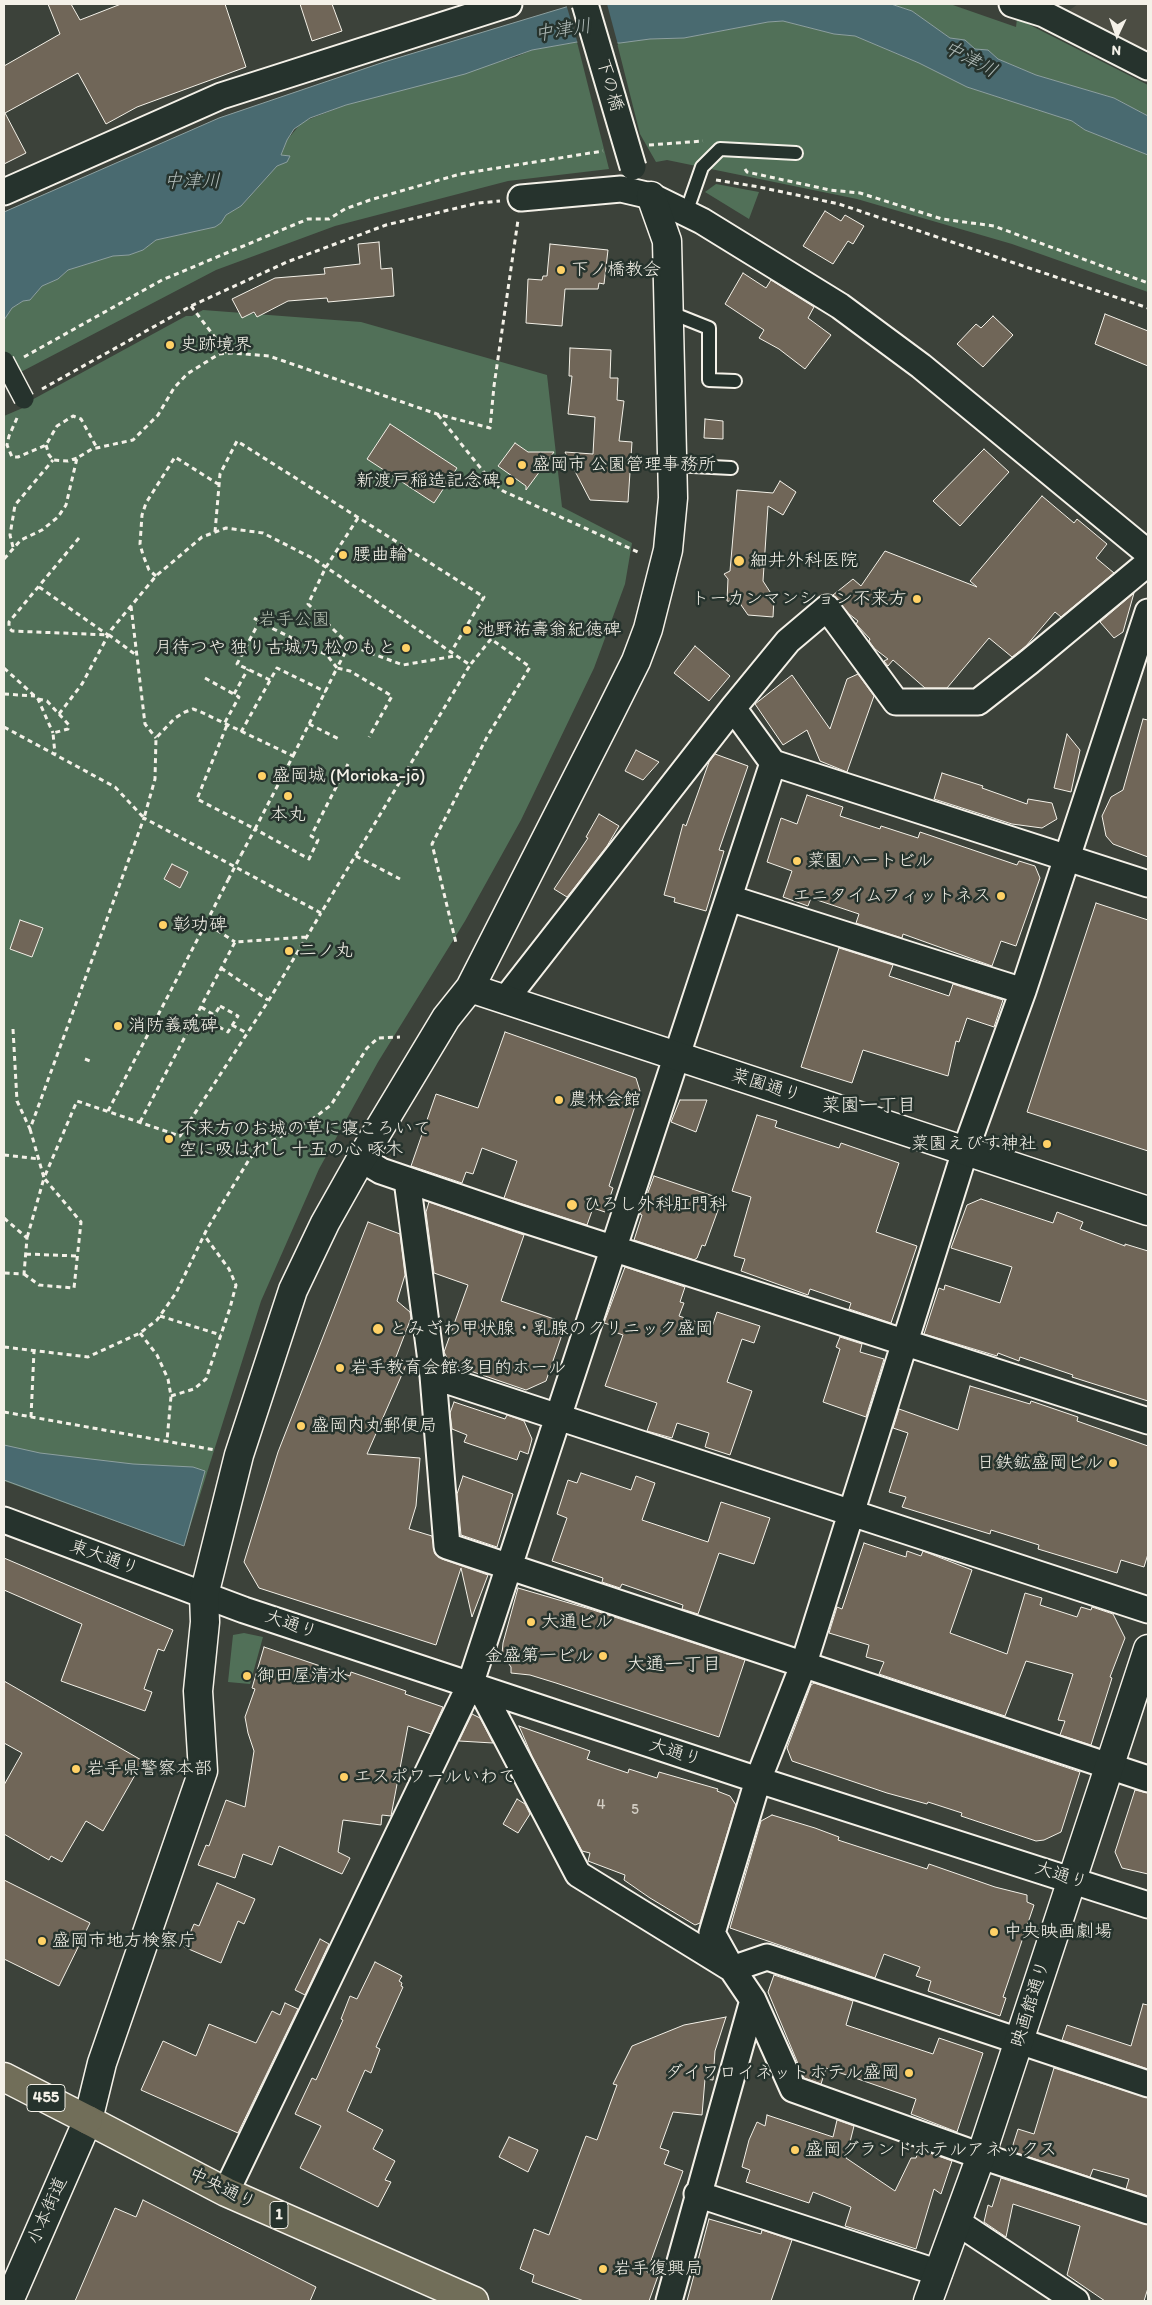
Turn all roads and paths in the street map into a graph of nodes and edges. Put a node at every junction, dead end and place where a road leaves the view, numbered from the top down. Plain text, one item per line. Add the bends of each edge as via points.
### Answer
1 (509, 4) edge
2 (585, 4) edge
3 (1012, 4) edge
4 (1049, 9) edge
5 (1148, 67) edge
6 (613, 149) dead end
7 (724, 149) junction
8 (796, 152) dead end
9 (638, 156) junction
10 (4, 192) edge
11 (651, 196) junction
12 (521, 198) junction
13 (690, 202) junction
14 (1148, 283) edge
15 (191, 306) junction
16 (1148, 308) edge
17 (669, 312) junction
18 (227, 353) junction
19 (10, 361) edge
20 (735, 381) dead end
21 (24, 399) junction
22 (438, 414) junction
23 (46, 444) junction
24 (97, 448) junction
25 (77, 458) junction
26 (53, 460) junction
27 (673, 465) junction
28 (731, 468) dead end
29 (218, 484) junction
30 (358, 518) junction
31 (215, 532) junction
32 (80, 538) dead end
33 (13, 547) junction
34 (640, 553) dead end
35 (1148, 553) edge
36 (4, 559) edge
37 (1148, 563) edge
38 (326, 567) junction
39 (156, 576) junction
40 (39, 586) junction
41 (132, 606) junction
42 (1148, 612) edge
43 (109, 635) junction
44 (349, 645) junction
45 (451, 652) junction
46 (136, 655) junction
47 (456, 656) junction
48 (470, 665) junction
49 (4, 668) edge
50 (337, 668) junction
51 (248, 669) junction
52 (204, 678) dead end
53 (270, 680) junction
54 (326, 692) junction
55 (4, 694) edge
56 (234, 694) junction
57 (37, 697) junction
58 (733, 708) junction
59 (59, 714) junction
60 (226, 724) junction
61 (309, 724) junction
62 (4, 727) edge
63 (241, 732) junction
64 (53, 733) junction
65 (369, 737) dead end
66 (156, 738) junction
67 (341, 740) dead end
68 (55, 754) junction
69 (293, 756) junction
70 (773, 763) junction
71 (348, 764) dead end
72 (144, 818) junction
73 (255, 829) junction
74 (356, 856) junction
75 (1066, 859) junction
76 (400, 879) dead end
77 (1148, 884) edge
78 (729, 898) junction
79 (321, 913) junction
80 (206, 923) junction
81 (306, 937) junction
82 (235, 942) junction
83 (456, 943) dead end
84 (221, 968) junction
85 (470, 988) junction
86 (1023, 991) junction
87 (269, 1000) junction
88 (505, 1000) junction
89 (201, 1007) junction
90 (214, 1015) junction
91 (232, 1025) junction
92 (13, 1029) dead end
93 (247, 1034) junction
94 (400, 1037) dead end
95 (677, 1056) junction
96 (85, 1059) dead end
97 (90, 1061) dead end
98 (108, 1111) junction
99 (140, 1122) junction
100 (30, 1129) junction
101 (966, 1151) junction
102 (4, 1155) edge
103 (39, 1159) junction
104 (361, 1159) junction
105 (44, 1178) junction
106 (407, 1180) junction
107 (1148, 1211) edge
108 (4, 1218) edge
109 (204, 1235) junction
110 (27, 1238) junction
111 (614, 1248) junction
112 (26, 1254) junction
113 (77, 1256) junction
114 (4, 1273) edge
115 (24, 1274) junction
116 (160, 1316) junction
117 (140, 1333) junction
118 (221, 1335) junction
119 (904, 1343) junction
120 (4, 1347) edge
121 (34, 1351) junction
122 (433, 1376) junction
123 (171, 1396) junction
124 (4, 1412) edge
125 (557, 1416) junction
126 (31, 1417) junction
127 (1148, 1421) edge
128 (167, 1442) junction
129 (218, 1450) dead end
130 (851, 1512) junction
131 (4, 1520) edge
132 (509, 1569) junction
133 (204, 1595) junction
134 (1148, 1610) edge
135 (1148, 1649) edge
136 (804, 1663) junction
137 (470, 1685) junction
138 (1108, 1766) junction
139 (1148, 1779) edge
140 (758, 1780) junction
141 (1072, 1879) junction
142 (1148, 1905) edge
143 (732, 1969) junction
144 (752, 2000) junction
145 (1020, 2041) junction
146 (4, 2077) edge
147 (1148, 2084) edge
148 (88, 2120) junction
149 (981, 2156) junction
150 (226, 2192) junction
151 (698, 2194) junction
152 (1148, 2211) edge
153 (957, 2222) junction
154 (939, 2273) junction
155 (8, 2301) edge
156 (474, 2301) edge
157 (669, 2301) edge
158 (928, 2301) edge
159 (1076, 2301) edge

1 - 10 street via 221,96
2 - 9 street, 下の橋, bridge
3 - 4 street
4 - 5 street
6 - 19 path via 460,174 370,200 329,219 308,219 162,280
7 - 8 lane
7 - 9 path via 714,141
7 - 13 lane via 702,167
7 - 14 path via 747,172 830,190 860,193 942,219 994,226
9 - 11 street, 下の橋
11 - 12 street via 621,189
11 - 13 street
11 - 17 street, 小本街道 via 667,241
12 - 15 path via 478,203 386,225 287,262
12 - 22 path via 490,428
13 - 16 path via 714,180 839,204
13 - 35 street via 921,366
15 - 18 path
15 - 21 path
17 - 20 lane via 709,328 709,380
17 - 27 street, 小本街道
18 - 22 path via 269,356
18 - 24 path via 205,361 187,374 174,388 158,415 133,440
19 - 21 street, bridge
21 - 23 path via 19,401 8,451 15,458
22 - 34 path via 503,491
23 - 24 path via 56,426 73,416 81,419
23 - 26 path
24 - 25 path
25 - 26 path
25 - 33 path via 66,505 58,518
26 - 33 path via 15,506 10,535
27 - 28 lane
27 - 85 street, 小本街道 via 668,550 645,637 608,717
29 - 30 path via 237,442
29 - 31 path
29 - 39 path via 175,457 142,515 142,555
30 - 38 path
30 - 45 path via 484,597
31 - 38 path via 226,528 262,533
31 - 39 path via 202,536
32 - 40 path
33 - 36 path
37 - 58 street via 978,702 896,702 827,608 788,642
38 - 44 path via 308,604
38 - 45 path
39 - 41 path
40 - 43 path
40 - 43 path via 9,622 12,631
41 - 43 path
41 - 46 path
42 - 75 street
43 - 46 path
43 - 59 path via 82,684
44 - 47 path via 403,665
44 - 50 path
45 - 47 path
46 - 66 path via 145,724
47 - 48 path
48 - 74 path
48 - 83 path via 491,638 530,667 488,735 432,844
49 - 57 path
50 - 51 path via 327,655 259,622 237,664
50 - 54 path
50 - 65 path via 350,671 392,696
51 - 53 path
51 - 56 path
52 - 56 path
53 - 54 path via 277,668
53 - 63 path
54 - 61 path
55 - 57 path
56 - 60 path via 239,696
57 - 59 path via 47,701
57 - 64 path
58 - 70 street
58 - 88 street
59 - 64 path via 69,724 68,729
60 - 63 path
60 - 66 path via 193,709 175,718
60 - 73 path via 197,799
61 - 67 path
61 - 69 path
62 - 68 path
63 - 69 path
64 - 68 path
66 - 72 path via 155,779
68 - 72 path via 115,787
69 - 73 path
70 - 75 street
70 - 78 street
71 - 73 path via 311,836 318,840 309,859
72 - 79 path
72 - 100 path
73 - 80 path, bridge
74 - 76 path
74 - 79 path
75 - 77 street
75 - 86 street
78 - 86 street
78 - 95 street
79 - 81 path
80 - 82 path
80 - 98 path
81 - 82 path
81 - 87 path
82 - 84 path
84 - 87 path
84 - 89 path
85 - 88 street, 菜園通り
85 - 104 street, 小本街道 via 446,1018
86 - 101 street
87 - 93 path
88 - 95 street, 菜園通り
89 - 90 path
89 - 99 path
90 - 91 path via 210,1022 228,1032
90 - 91 path via 220,1006 238,1016
91 - 93 path
92 - 100 path via 17,1101
93 - 99 path via 180,1136
94 - 109 path via 378,1038 367,1048 331,1105 250,1158
95 - 101 street, 菜園通り
95 - 111 street
96 - 97 path
98 - 99 path
98 - 105 path via 77,1101
100 - 103 path
101 - 107 street, 菜園通り
101 - 119 street
102 - 103 path
103 - 105 path
104 - 106 street via 381,1171
104 - 133 street, 小本街道 via 293,1290 239,1455
105 - 110 path
105 - 113 path via 81,1222
106 - 111 street
106 - 122 street
108 - 110 path
109 - 116 path via 176,1293
109 - 118 path via 229,1269 236,1285
110 - 112 path
111 - 119 street
111 - 125 street
112 - 113 path
112 - 115 path
113 - 115 path via 74,1288 39,1285
114 - 115 path
116 - 117 path
116 - 118 path
117 - 121 path via 88,1357
117 - 123 path via 157,1355 168,1379
118 - 123 path via 206,1379 194,1389
119 - 127 street
119 - 130 street
120 - 121 path
121 - 126 path
122 - 125 street
122 - 132 street via 447,1546
123 - 128 path
124 - 126 path
125 - 130 street
125 - 132 street
126 - 128 path
128 - 129 path
130 - 134 street
130 - 136 street
131 - 133 street, 東大通り
132 - 136 street
132 - 137 street
133 - 137 street, 大通り
133 - 148 street, 小本街道 via 205,1622 198,1691 203,1771 102,2064
135 - 138 street, 映画館通り
136 - 138 street
136 - 140 street
137 - 140 street, 大通り
137 - 143 street via 485,1698 578,1874
137 - 150 street
138 - 139 street
138 - 141 street, 映画館通り
140 - 141 street, 大通り
140 - 143 street via 712,1933
141 - 142 street, 大通り
141 - 145 street, 映画館通り
143 - 144 street
143 - 145 street via 768,1957
144 - 149 street via 793,2088
144 - 151 street
145 - 147 street
145 - 149 street, 映画館通り
146 - 148 main road, 中央通り / 455
148 - 150 main road, 中央通り / 1
148 - 155 street, 小本街道
149 - 152 street
149 - 153 street, 映画館通り
150 - 156 main road, 中央通り / 1
151 - 154 street
151 - 157 street
153 - 154 street, 映画館通り
153 - 159 street
154 - 158 street, 映画館通り

